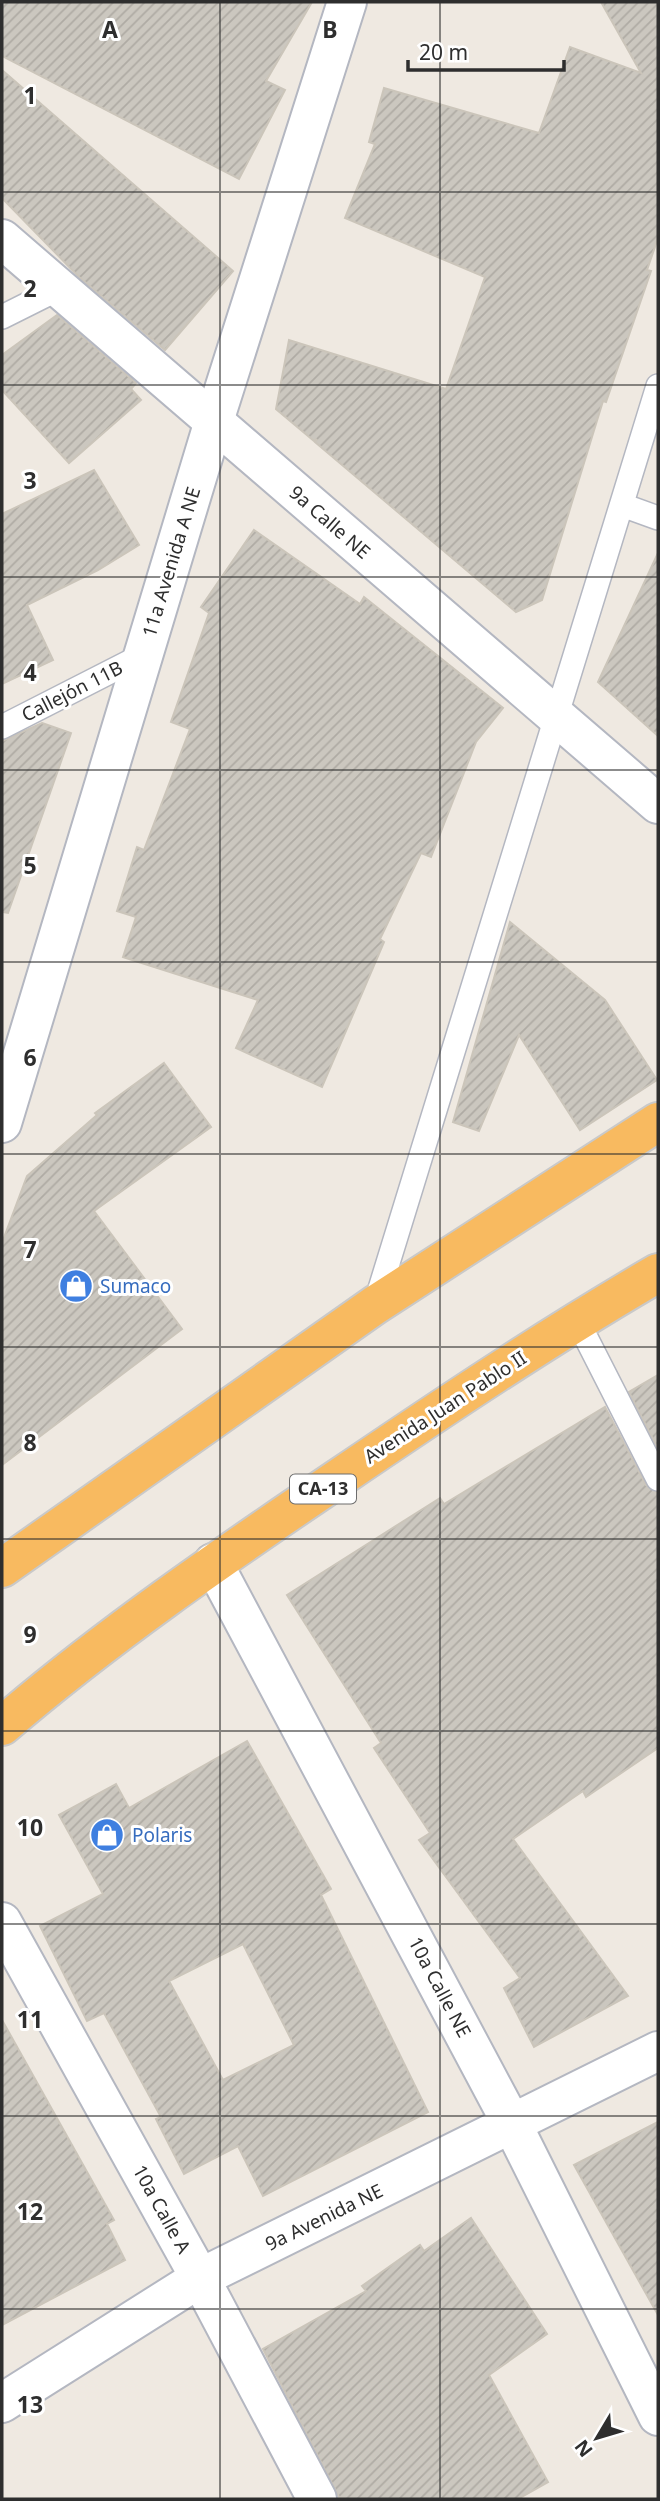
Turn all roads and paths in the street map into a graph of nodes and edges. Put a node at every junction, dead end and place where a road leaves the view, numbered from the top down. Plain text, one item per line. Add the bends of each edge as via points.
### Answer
1 (347, 2) edge
2 (2, 239) edge
3 (60, 288) junction
4 (2, 317) edge
5 (658, 386) edge
6 (214, 421) junction
7 (622, 505) junction
8 (658, 518) edge
9 (143, 655) junction
10 (556, 718) junction
11 (2, 727) edge
12 (658, 804) edge
13 (658, 1122) edge
14 (2, 1124) edge
15 (658, 1273) edge
16 (375, 1305) junction
17 (577, 1320) junction
18 (658, 1479) edge
19 (213, 1563) junction
20 (2, 1567) edge
21 (2, 1726) edge
22 (2, 1922) edge
23 (658, 2051) edge
24 (513, 2126) junction
25 (200, 2278) junction
26 (2, 2403) edge
27 (658, 2416) edge
28 (317, 2499) edge

1 - 6 street, 11a Avenida A NE
2 - 3 street, 9a Calle NE
3 - 4 lane
3 - 6 street, 9a Calle NE
5 - 7 lane
6 - 9 street, 11a Avenida A NE
6 - 10 street, 9a Calle NE
7 - 8 lane
7 - 10 lane
9 - 11 lane, Callejón 11B
9 - 14 street, 11a Avenida A NE
10 - 12 street, 9a Calle NE
10 - 16 lane
13 - 16 highway
15 - 17 highway, Avenida Juan Pablo II / CA-13
16 - 20 highway
17 - 18 lane
17 - 19 highway, Avenida Juan Pablo II / CA-13
19 - 21 highway, Avenida Juan Pablo II / CA-13
19 - 24 street, 10a Calle NE
22 - 25 street, 10a Calle A
23 - 24 street, 9a Avenida NE
24 - 25 street, 9a Avenida NE
24 - 27 street, 10a Calle NE
25 - 26 street, 9a Avenida NE
25 - 28 street, 10a Calle A

